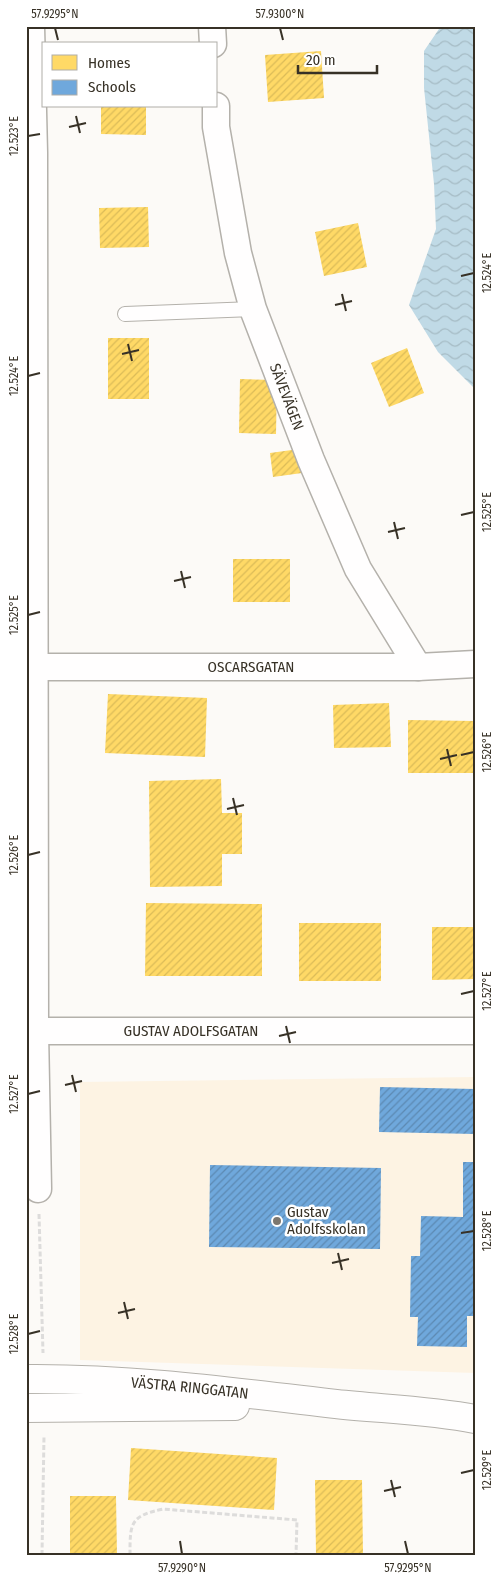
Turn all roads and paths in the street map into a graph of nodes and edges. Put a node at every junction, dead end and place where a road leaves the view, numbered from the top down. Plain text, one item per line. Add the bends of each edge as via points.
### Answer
1 (31, 26) edge
2 (212, 26) edge
3 (213, 42) edge
4 (216, 108) edge
5 (254, 309) junction
6 (126, 314) dead end
7 (30, 315) edge
8 (475, 664) edge
9 (30, 667) edge
10 (418, 667) junction
11 (475, 1030) edge
12 (31, 1031) edge
13 (38, 1189) joint
14 (50, 1367) junction
15 (26, 1379) edge
16 (352, 1406) junction
17 (26, 1408) edge
18 (475, 1419) edge
19 (44, 1436) dead end
20 (42, 1555) edge
21 (130, 1555) edge
22 (296, 1555) edge

1 - 7 street via 34,153
2 - 3 street
4 - 5 street, SÄVEVÄGEN via 216,127 238,253
5 - 6 lane
5 - 10 street, SÄVEVÄGEN via 311,460 358,569
7 - 9 street
8 - 10 street, OSCARSGATAN
9 - 10 street, OSCARSGATAN
9 - 12 street
11 - 12 street, GUSTAV ADOLFSGATAN
12 - 13 street
13 - 14 path
14 - 15 street, VÄSTRA RINGGATAN
14 - 16 street, VÄSTRA RINGGATAN
16 - 17 street, VÄSTRA RINGGATAN
16 - 18 street, VÄSTRA RINGGATAN
19 - 20 path
21 - 22 path via 130,1529 135,1519 147,1512 163,1509 297,1520

